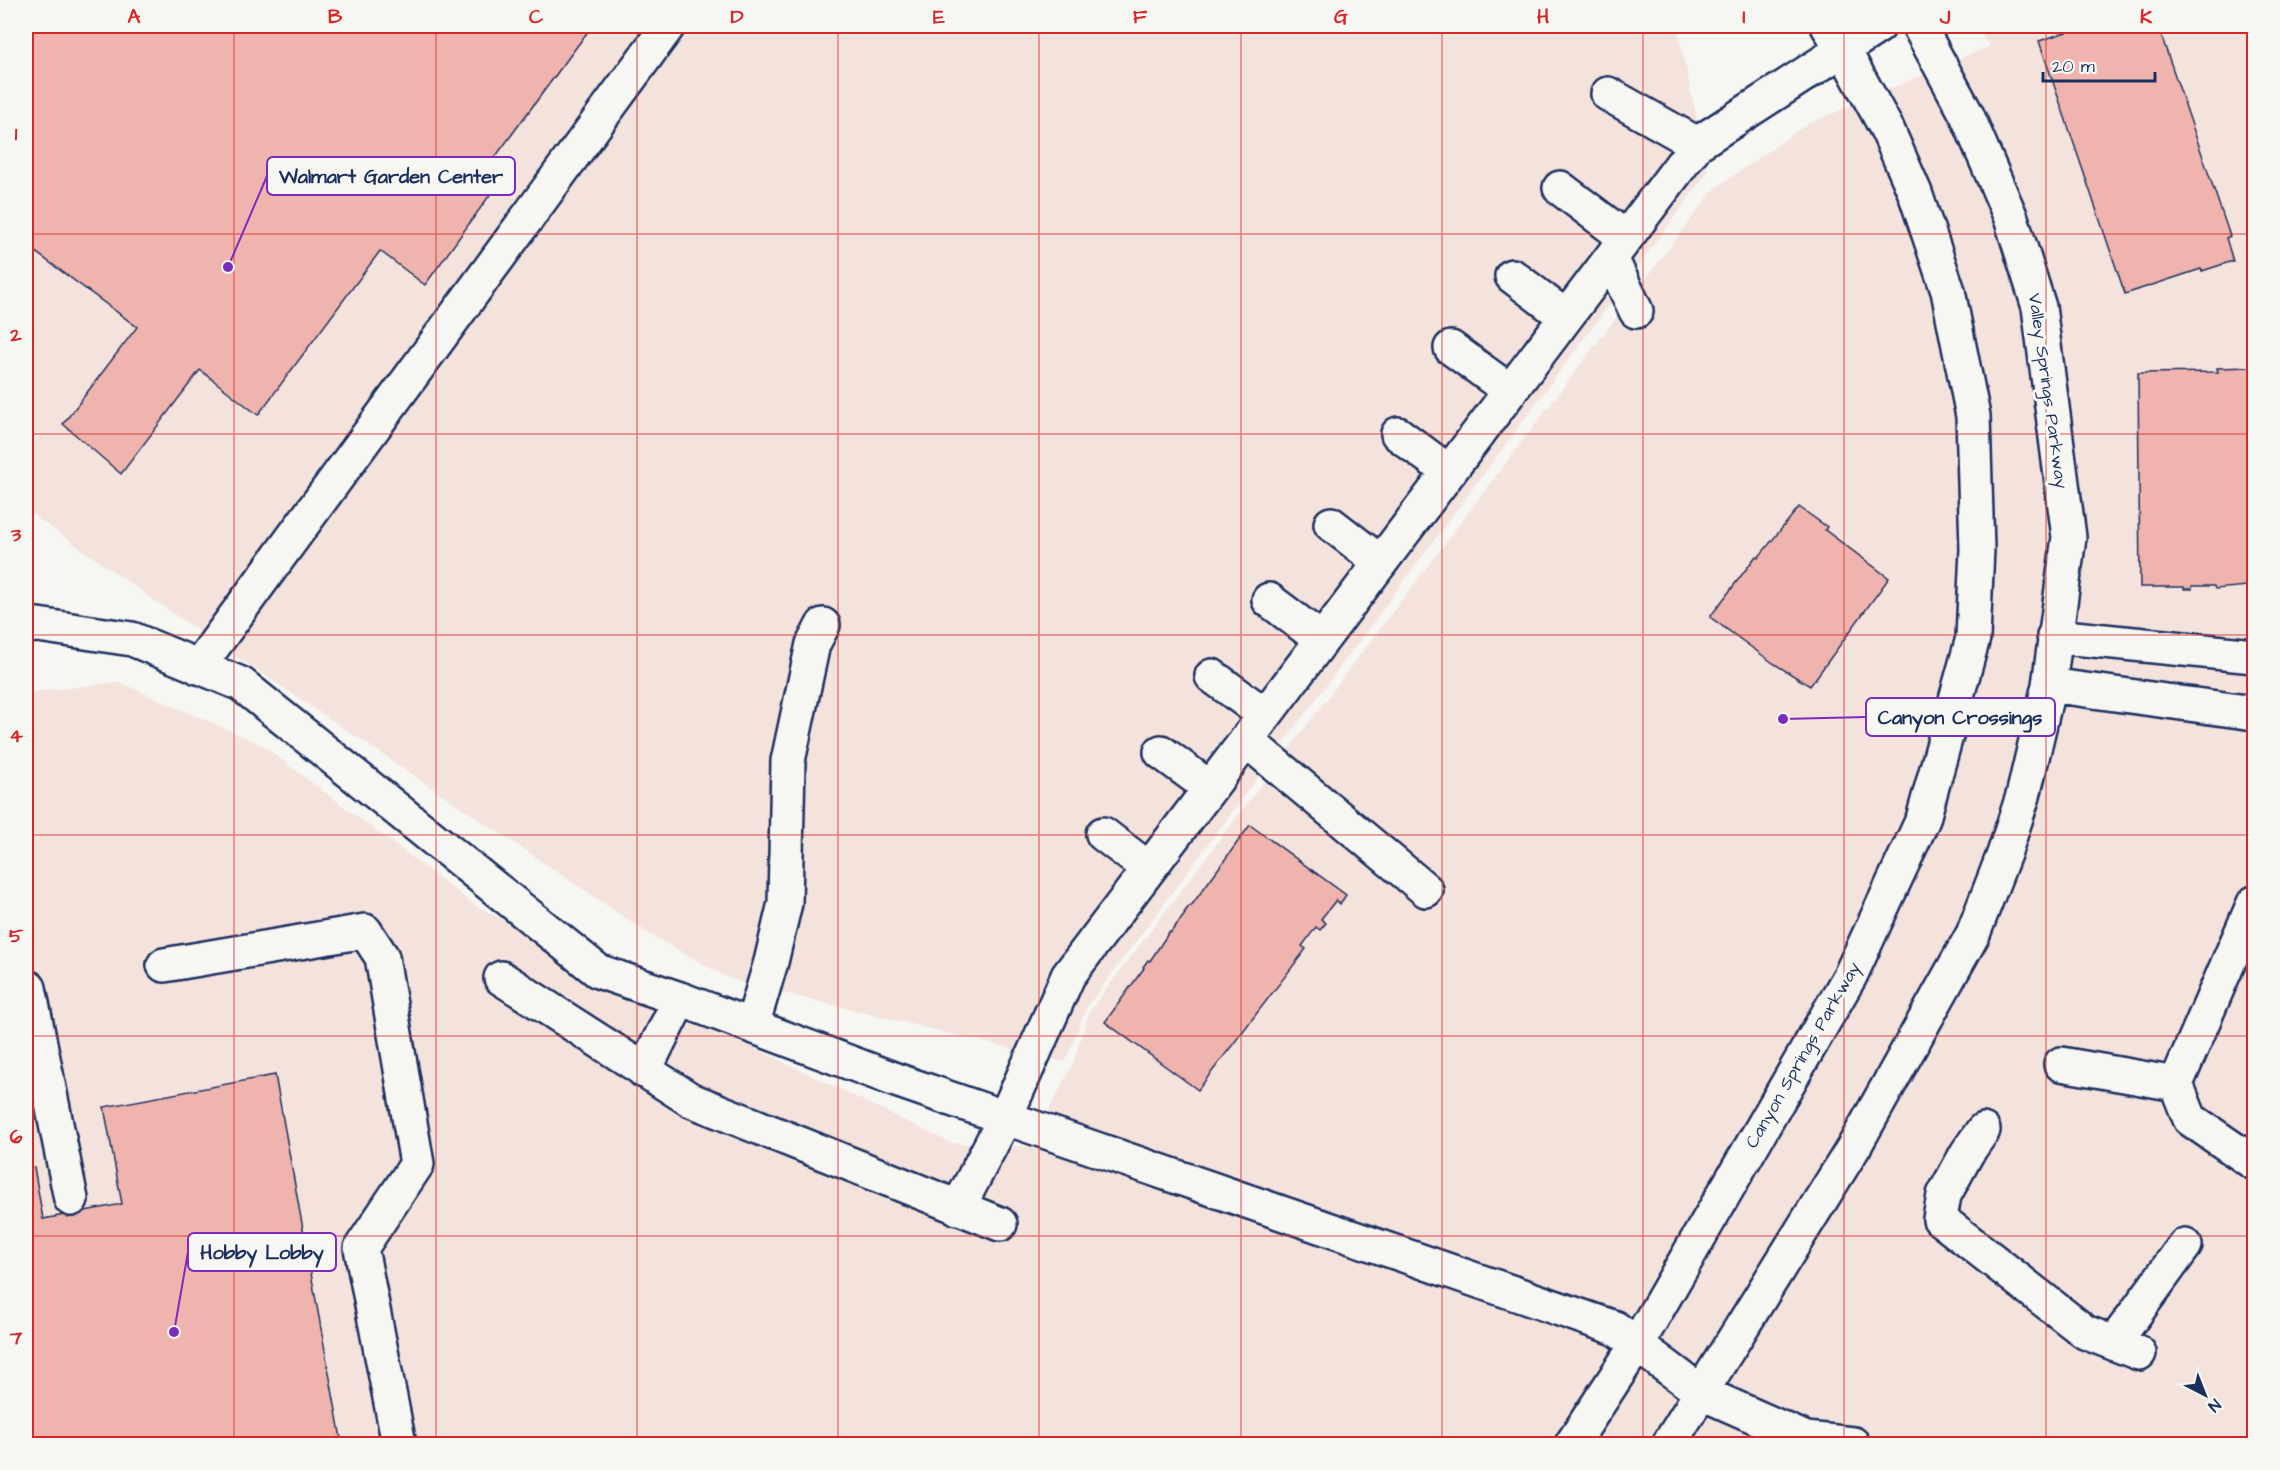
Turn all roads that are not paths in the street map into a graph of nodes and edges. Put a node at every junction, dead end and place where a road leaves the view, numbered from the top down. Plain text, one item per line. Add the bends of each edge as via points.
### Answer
1 (668, 26) edge
2 (1879, 26) edge
3 (1919, 26) edge
4 (1836, 37) edge
5 (1608, 94) dead end
6 (1696, 144) junction
7 (1560, 188) dead end
8 (1618, 248) junction
9 (1512, 276) dead end
10 (1636, 311) dead end
11 (1566, 317) junction
12 (1451, 348) dead end
13 (1510, 391) junction
14 (1398, 435) dead end
15 (1449, 472) junction
16 (1331, 524) dead end
17 (1380, 562) junction
18 (1269, 600) dead end
19 (823, 625) dead end
20 (26, 626) edge
21 (2054, 636) junction
22 (1322, 640) junction
23 (2254, 656) edge
24 (198, 667) junction
25 (1212, 676) dead end
26 (2049, 685) junction
27 (2254, 713) edge
28 (1255, 728) junction
29 (1161, 752) dead end
30 (1210, 788) junction
31 (1103, 834) dead end
32 (1149, 869) junction
33 (1426, 890) dead end
34 (2254, 903) edge
35 (164, 964) dead end
36 (501, 978) dead end
37 (29, 988) dead end
38 (680, 999) junction
39 (752, 1026) junction
40 (2061, 1064) dead end
41 (645, 1071) junction
42 (2176, 1084) junction
43 (1005, 1118) junction
44 (1983, 1130) dead end
45 (2254, 1163) edge
46 (71, 1199) dead end
47 (958, 1208) junction
48 (1000, 1224) dead end
49 (2185, 1245) dead end
50 (1636, 1346) junction
51 (1702, 1393) junction
52 (1805, 1442) edge
53 (399, 1444) edge
54 (1572, 1444) edge
55 (1669, 1444) edge
56 (1853, 1444) edge

1 - 24 street
2 - 4 street
3 - 21 street, Valley Springs Parkway via 1967,115 2007,208 2039,307 2069,537
4 - 6 street
4 - 50 street, Canyon Springs Parkway via 1888,131 1915,193 1948,291 1973,416 1977,549 1972,638 1923,819 1850,976
5 - 6 street
6 - 8 street
7 - 8 street
8 - 10 street
8 - 11 street
9 - 11 street
11 - 13 street
12 - 13 street
13 - 15 street
14 - 15 street
15 - 17 street
16 - 17 street
17 - 22 street
18 - 22 street
19 - 39 street via 813,644 788,760 785,903
20 - 24 street via 132,639
21 - 23 street
21 - 26 street
22 - 28 street
24 - 38 street via 241,684 598,971
25 - 28 street
26 - 27 street
26 - 51 street via 2023,796 1973,934 1855,1145
28 - 30 street
28 - 33 street
29 - 30 street
30 - 32 street
31 - 32 street
32 - 43 street via 1068,976
34 - 42 street
35 - 53 street via 365,931 382,957 417,1164 361,1248
36 - 41 street
37 - 46 street
38 - 39 street
38 - 41 street
39 - 43 street
40 - 42 street
41 - 47 street via 690,1100
42 - 45 street via 2190,1119
43 - 47 street
43 - 50 street via 1615,1328
44 - 49 street via 1944,1195 1940,1219 2085,1332 2127,1348
47 - 48 street
50 - 51 street
50 - 54 street, Canyon Springs Parkway
51 - 52 street
51 - 55 street
52 - 56 street

